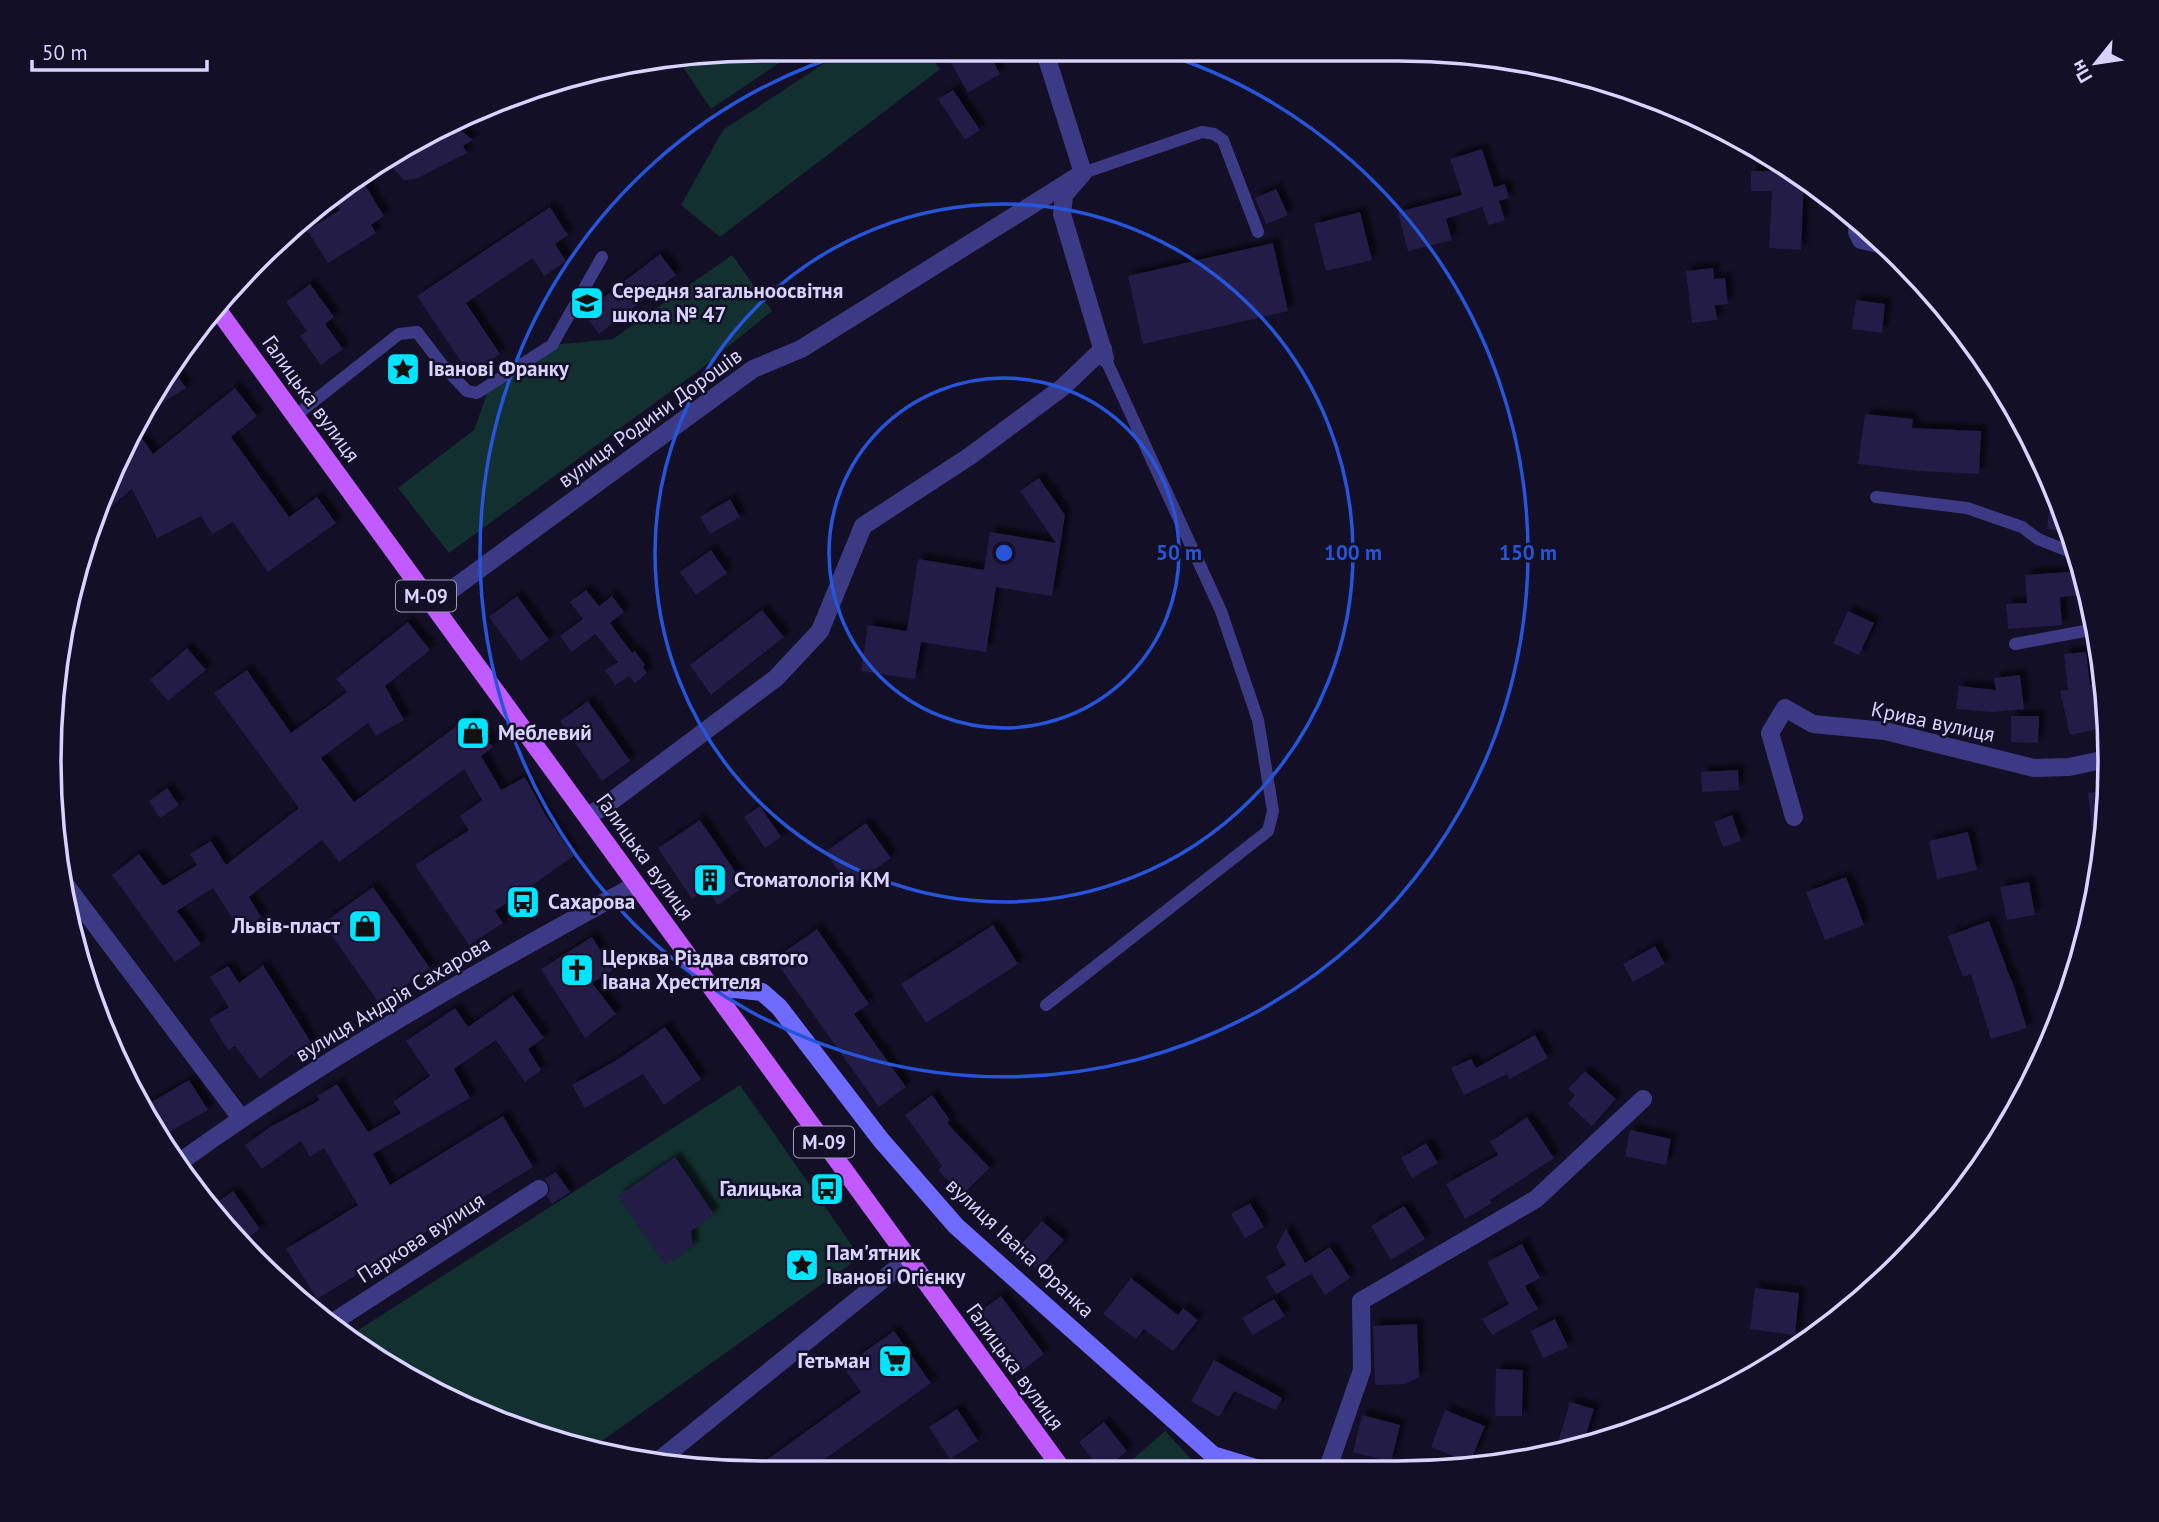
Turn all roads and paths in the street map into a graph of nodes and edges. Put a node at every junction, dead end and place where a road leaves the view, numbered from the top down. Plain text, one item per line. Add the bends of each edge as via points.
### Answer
1 (1048, 61) edge
2 (1083, 173) junction
3 (1258, 232) dead end
4 (602, 257) dead end
5 (222, 316) edge
6 (1104, 355) junction
7 (295, 416) junction
8 (1876, 497) dead end
9 (2065, 550) edge
10 (432, 604) junction
11 (2085, 631) edge
12 (2015, 643) dead end
13 (2098, 761) edge
14 (588, 816) junction
15 (1794, 817) dead end
16 (636, 885) junction
17 (75, 896) edge
18 (716, 992) junction
19 (1046, 1005) dead end
20 (1643, 1099) dead end
21 (241, 1118) junction
22 (185, 1158) edge
23 (539, 1189) dead end
24 (908, 1259) junction
25 (339, 1319) edge
26 (666, 1454) edge
27 (1056, 1461) edge
28 (1233, 1461) edge
29 (1330, 1461) edge

1 - 2 street
2 - 3 lane via 1202,132 1214,134 1223,140
2 - 6 street via 1064,195 1062,214
2 - 10 street, вулиця Родини Дорошів via 802,349 753,369
4 - 7 lane via 552,345 477,393 467,391 417,332 399,334
5 - 7 main road, Галицька вулиця / М-09
6 - 14 street via 970,456 863,526 820,631 776,678
6 - 19 lane via 1222,611 1258,720 1273,811 1268,831
7 - 10 main road, Галицька вулиця / М-09
8 - 9 lane via 1967,509 2022,527
10 - 14 main road, Галицька вулиця / М-09
11 - 12 lane
13 - 15 street, Крива вулиця via 2034,768 1885,731 1813,724 1785,708 1770,733
14 - 16 main road, Галицька вулиця / М-09
16 - 18 main road, Галицька вулиця / М-09
16 - 21 street, вулиця Андрія Сахарова via 425,1003
17 - 21 street
18 - 24 main road, Галицька вулиця / М-09
18 - 28 street, вулиця Івана Франка via 762,992 779,1007 881,1140 956,1226 1213,1455
20 - 29 street via 1536,1199 1361,1301 1362,1370
21 - 22 street, вулиця Андрія Сахарова
23 - 25 street, Паркова вулиця
24 - 26 street
24 - 27 main road, Галицька вулиця / М-09

